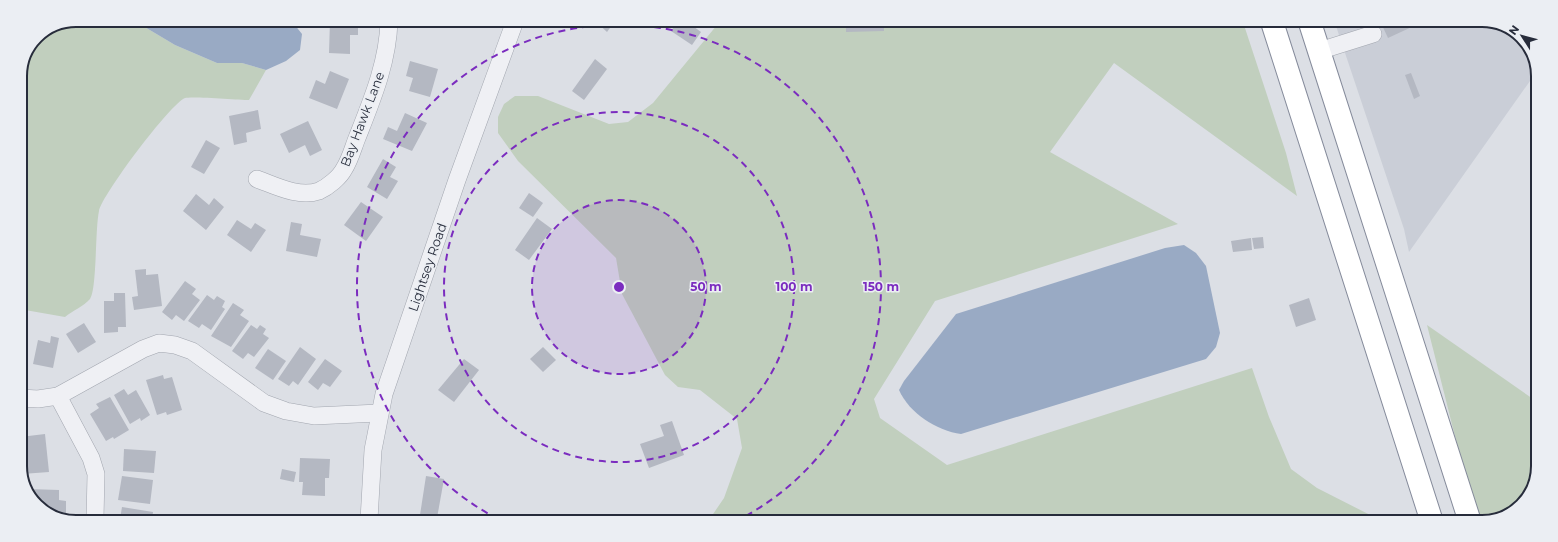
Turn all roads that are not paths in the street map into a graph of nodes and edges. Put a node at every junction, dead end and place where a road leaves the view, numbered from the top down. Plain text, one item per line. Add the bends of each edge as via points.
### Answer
1 (388, 27) edge
2 (514, 27) edge
3 (1274, 27) edge
4 (1312, 27) edge
5 (1373, 34) dead end
6 (1319, 51) junction
7 (257, 179) dead end
8 (58, 396) junction
9 (27, 398) edge
10 (379, 413) junction
11 (95, 515) edge
12 (369, 515) edge
13 (1430, 515) edge
14 (1468, 515) edge

1 - 7 street, Bay Hawk Lane via 380,77 344,170 320,190 310,193 299,193
2 - 10 street, Lightsey Road via 412,308
3 - 13 highway
4 - 6 highway
5 - 6 street
6 - 14 highway
8 - 9 street
8 - 10 street via 143,349 159,343 192,351 264,403 286,411 314,416
8 - 11 street via 91,458 96,474
10 - 12 street, Lightsey Road via 370,473

